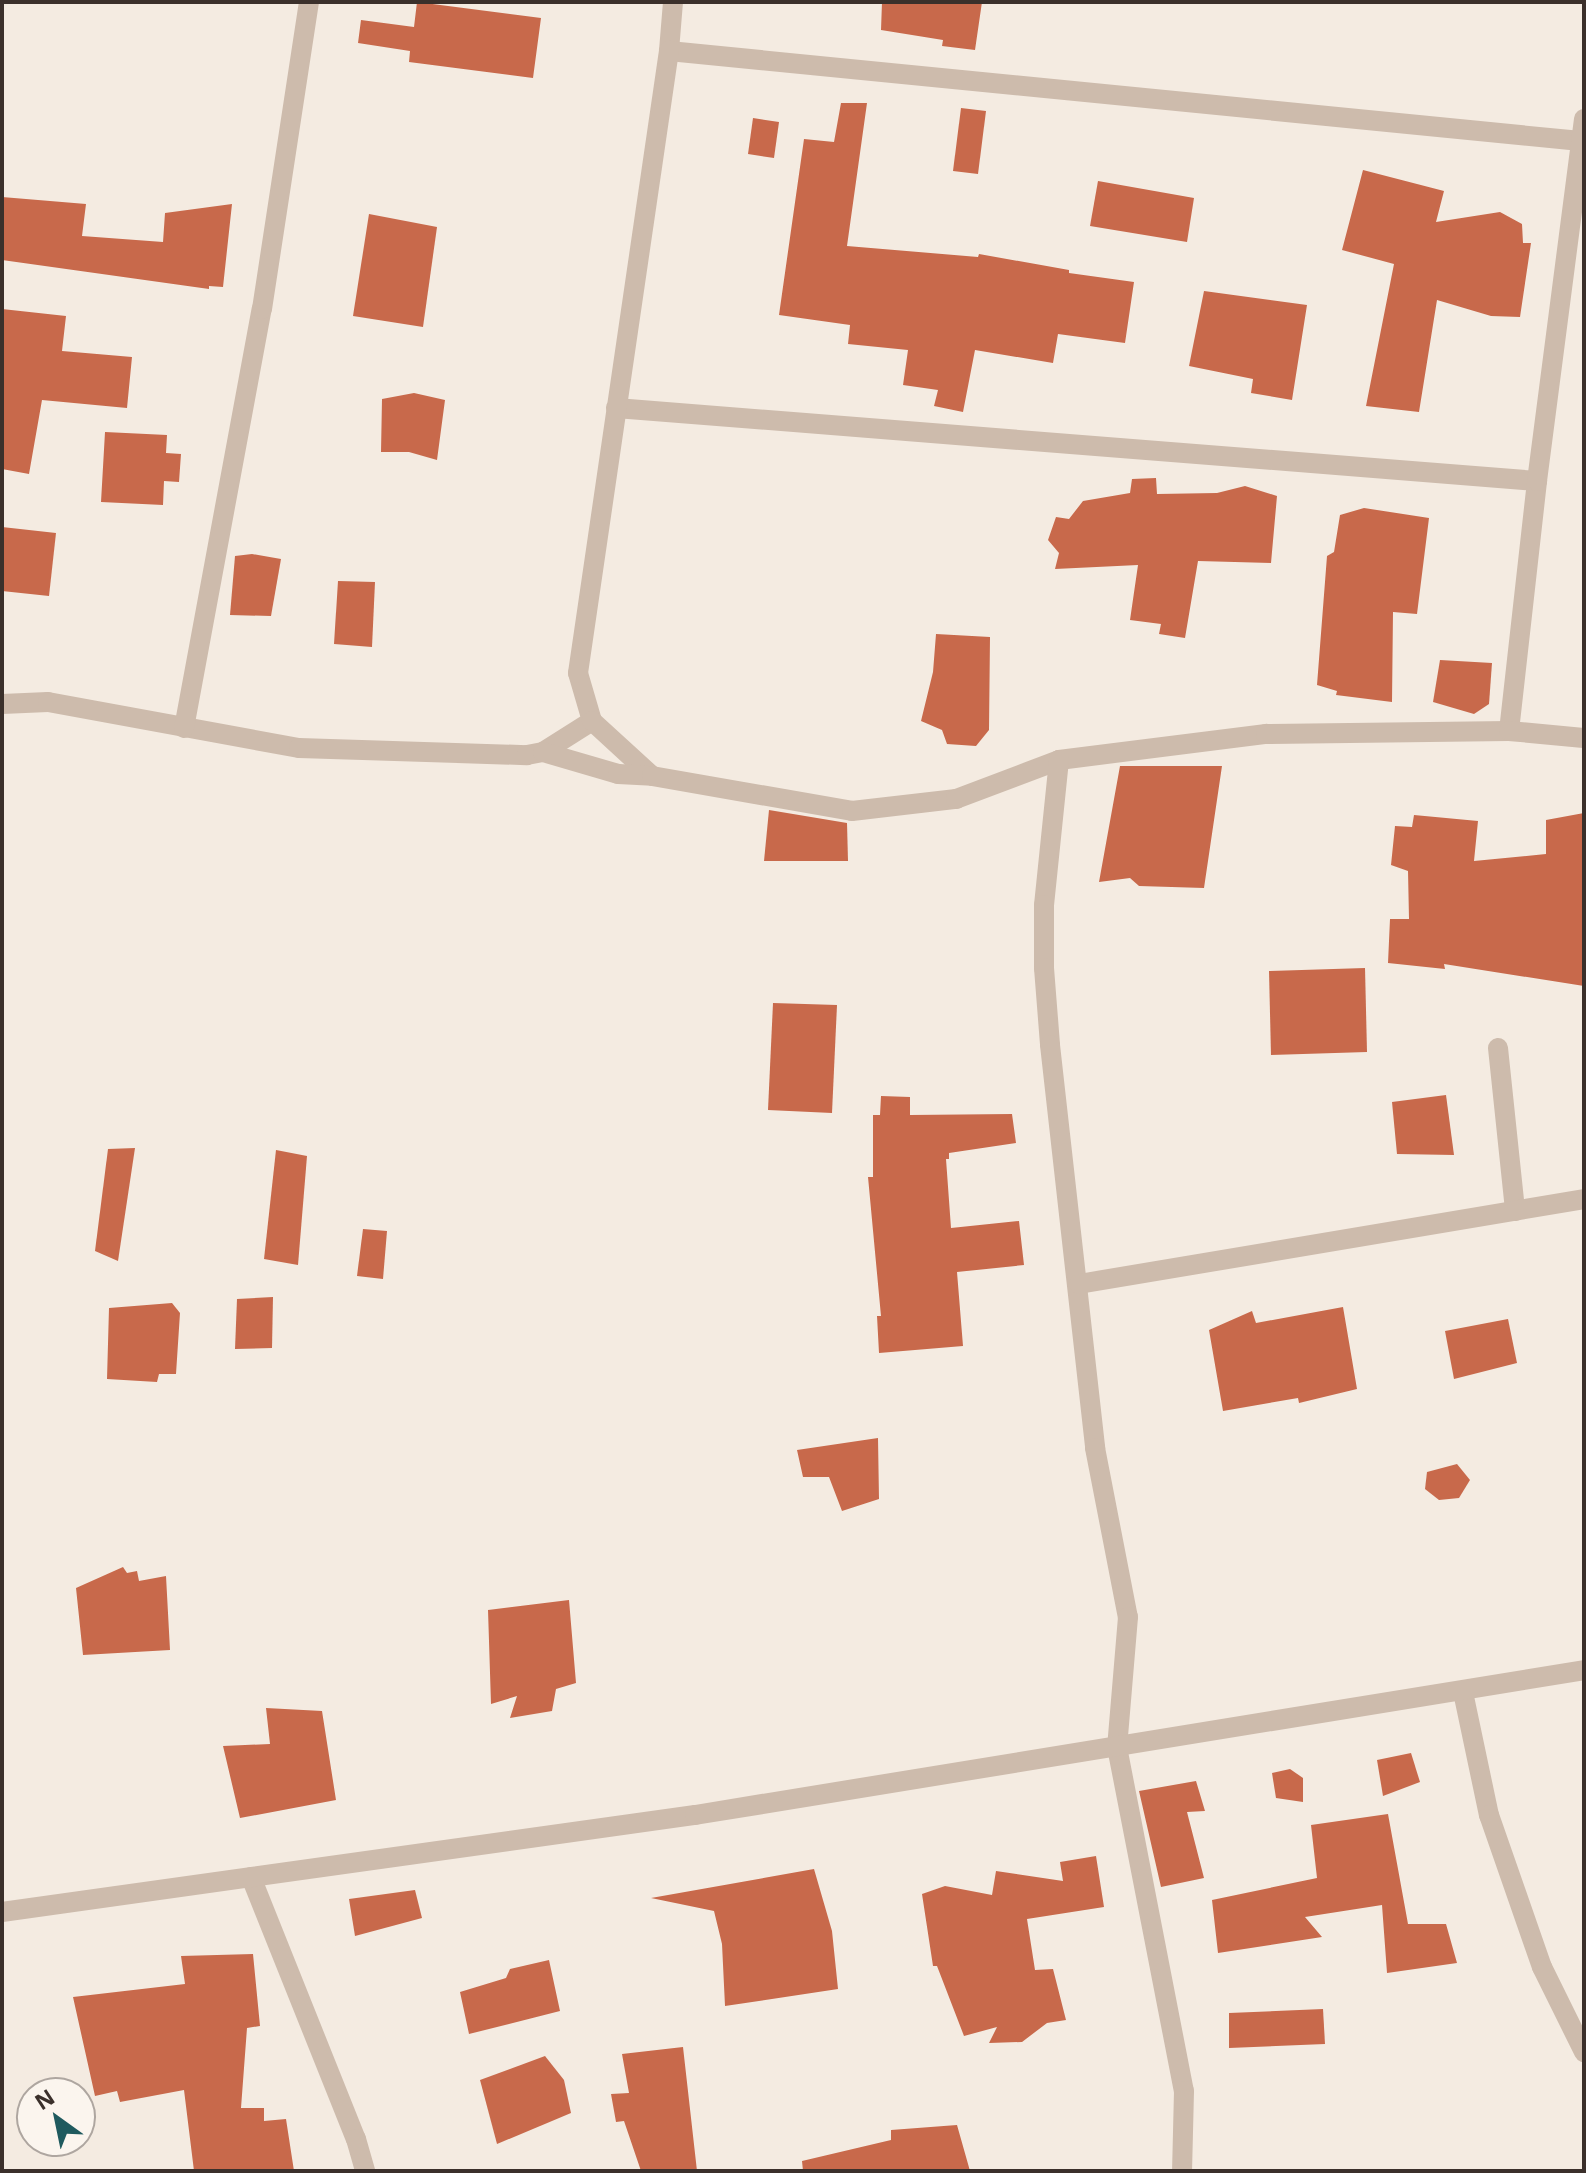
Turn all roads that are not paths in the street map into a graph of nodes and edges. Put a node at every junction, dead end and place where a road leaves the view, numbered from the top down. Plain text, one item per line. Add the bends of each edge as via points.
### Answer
1 (309, 2) edge
2 (673, 2) edge
3 (669, 51) junction
4 (1584, 119) edge
5 (1581, 141) junction
6 (616, 408) junction
7 (1537, 481) junction
8 (2, 704) edge
9 (592, 721) junction
10 (184, 728) junction
11 (1509, 731) junction
12 (1584, 738) edge
13 (543, 752) junction
14 (1059, 760) junction
15 (652, 776) junction
16 (1498, 1048) dead end
17 (1584, 1199) edge
18 (1515, 1211) junction
19 (1079, 1284) junction
20 (1584, 1670) edge
21 (1463, 1692) junction
22 (1117, 1747) junction
23 (251, 1877) junction
24 (2, 1912) edge
25 (1584, 2052) edge
26 (365, 2171) edge
27 (1182, 2171) edge

1 - 10 street via 262,309
2 - 3 street
3 - 5 street
3 - 6 street
4 - 5 street
5 - 7 street
6 - 7 street
6 - 9 street via 578,673
7 - 11 street
8 - 10 street via 48,702
9 - 13 street
9 - 15 street
10 - 13 street via 299,748
11 - 12 street
11 - 14 street via 1266,734
13 - 15 street via 618,774
14 - 15 street via 956,799 852,811
14 - 19 street via 1044,905 1044,968
16 - 18 street
17 - 18 street
18 - 19 street
19 - 22 street via 1095,1448 1128,1617
20 - 21 street
21 - 22 street
21 - 25 street via 1489,1815 1542,1967
22 - 23 street via 695,1815
22 - 27 street via 1184,2091
23 - 24 street
23 - 26 street

